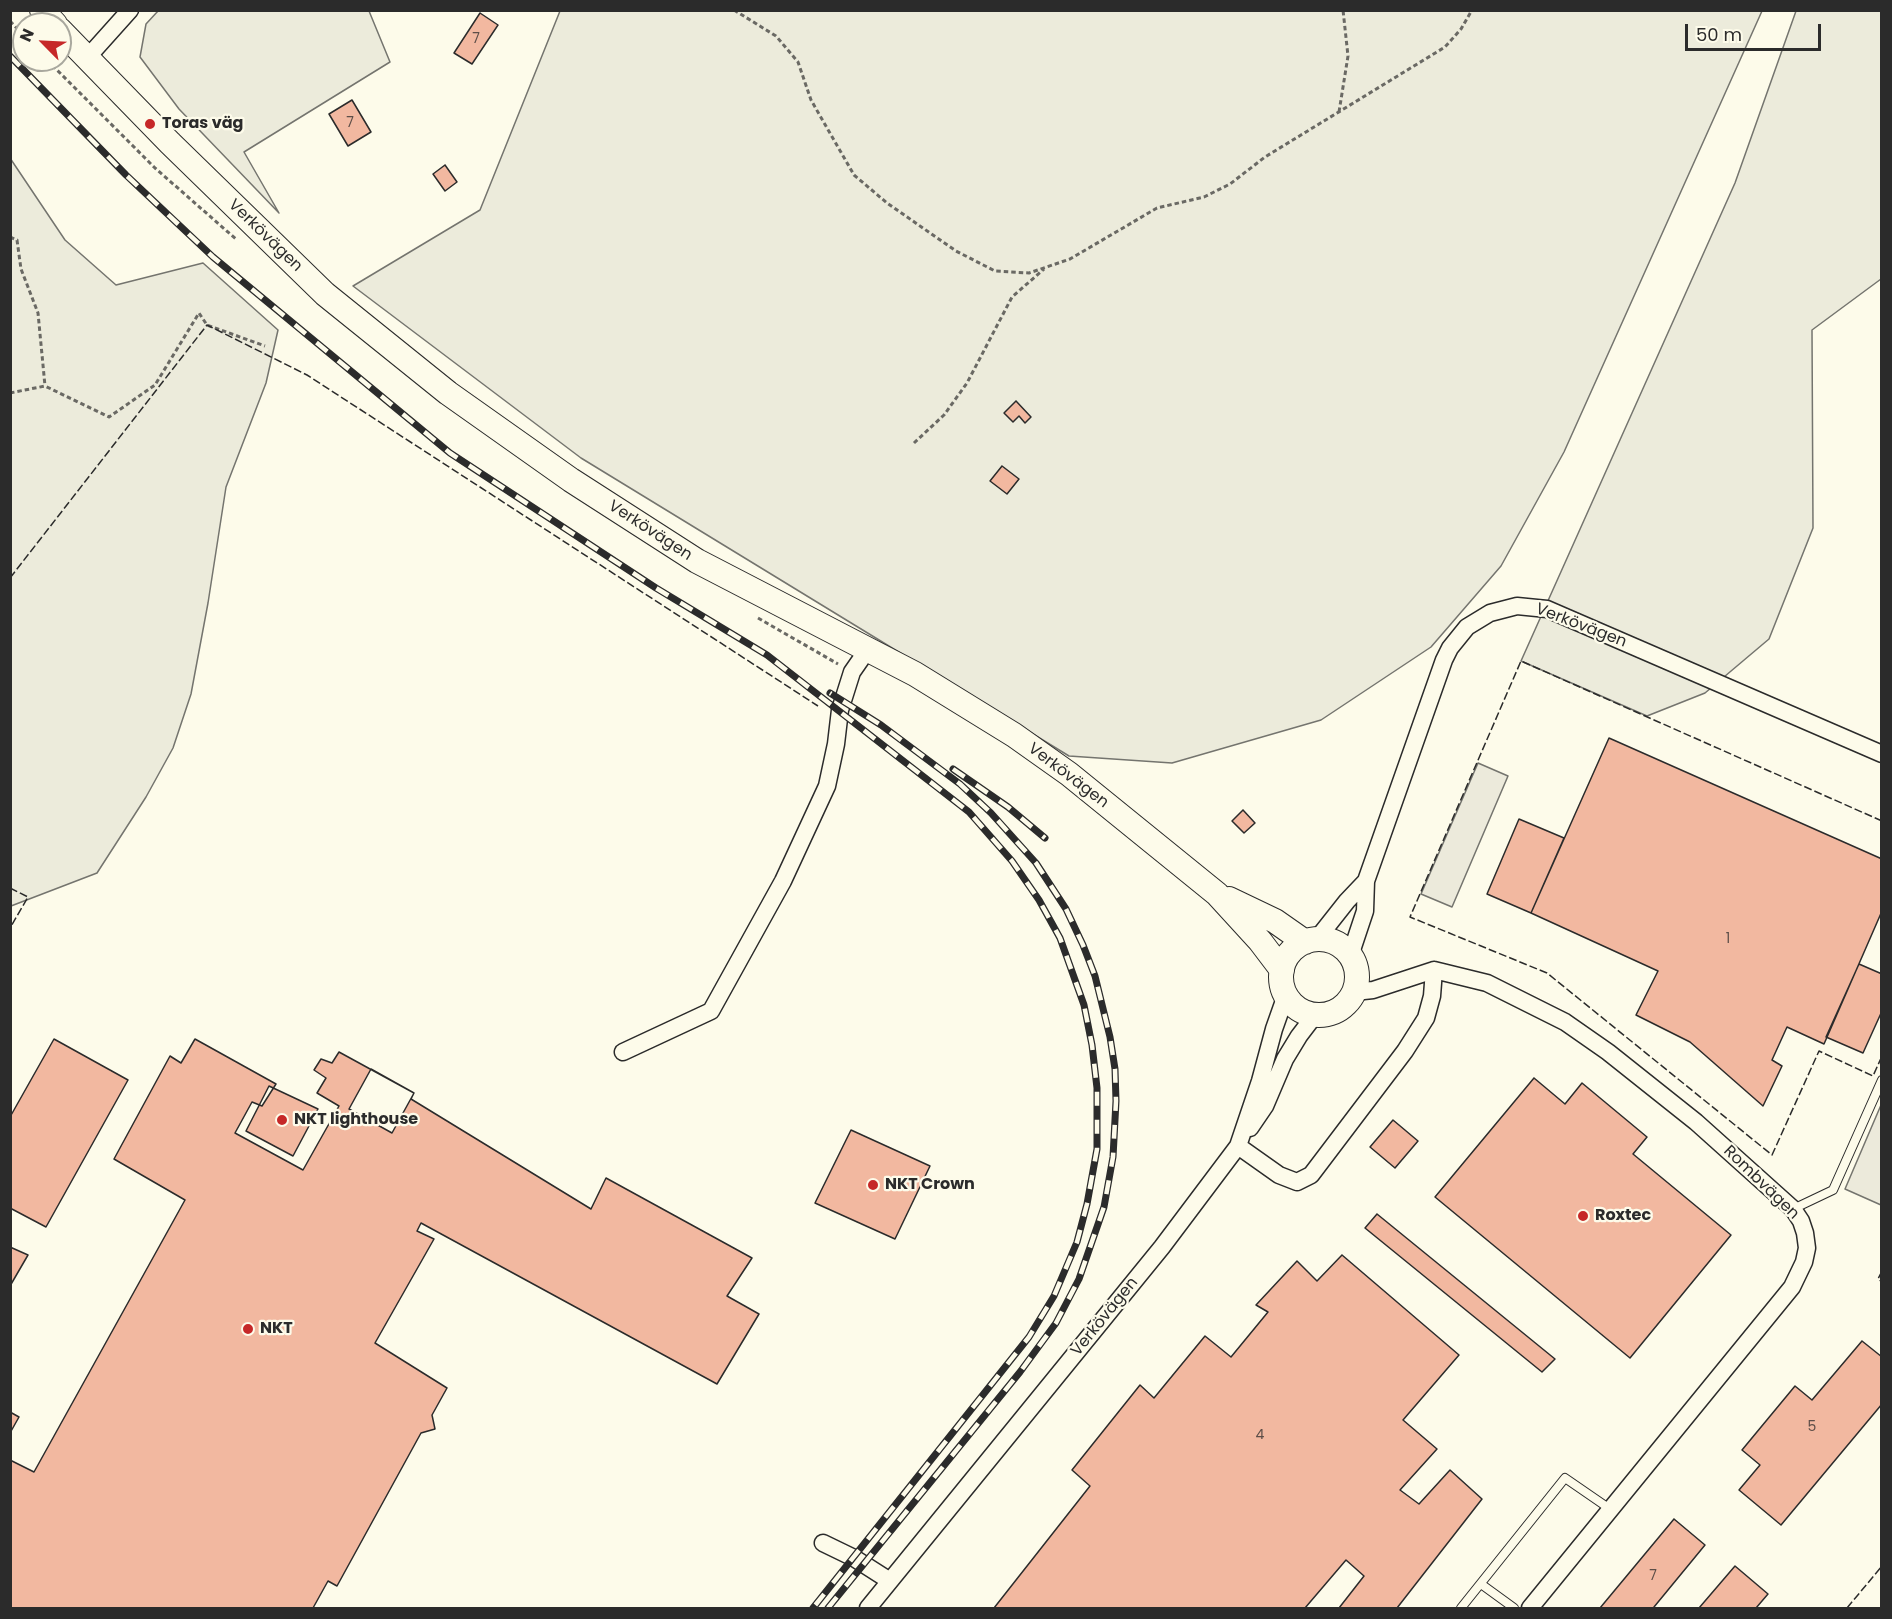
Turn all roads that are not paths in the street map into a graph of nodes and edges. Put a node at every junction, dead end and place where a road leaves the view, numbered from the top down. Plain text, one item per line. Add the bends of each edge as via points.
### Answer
1 (130, 10) edge
2 (72, 42) edge
3 (87, 58) junction
4 (868, 649) junction
5 (1881, 754) edge
6 (1366, 881) junction
7 (1217, 894) junction
8 (1311, 941) junction
9 (1350, 956) junction
10 (1282, 970) junction
11 (1434, 970) junction
12 (1354, 992) junction
13 (1286, 995) junction
14 (1315, 1015) junction
15 (623, 1052) dead end
16 (1881, 1080) edge
17 (1238, 1146) junction
18 (1793, 1209) junction
19 (1610, 1509) junction
20 (823, 1543) dead end
21 (890, 1581) junction
22 (1480, 1584) junction
23 (868, 1608) edge
24 (1461, 1608) edge
25 (1514, 1608) edge
26 (1530, 1608) edge

1 - 3 street
2 - 3 main road, Verkövägen
3 - 4 main road, Verkövägen via 325,294 448,393 571,480 697,561
4 - 7 main road, Verkövägen via 1014,735 1069,774
4 - 15 street via 852,672 840,711 827,786 783,881 711,1011
5 - 6 street, Verkövägen via 1547,609 1502,608 1478,619 1450,648
6 - 8 street, Verkövägen
6 - 9 street, Verkövägen via 1365,911
7 - 8 main road
7 - 10 main road, Verkövägen
8 - 9 main road via 1336,943
8 - 10 main road, Verkövägen via 1290,953
9 - 12 main road, Verkövägen via 1357,973
10 - 13 main road, Verkövägen
11 - 12 street via 1373,990
11 - 17 street via 1426,1018 1311,1175 1298,1182 1279,1175
11 - 18 street, Rombvägen via 1487,983 1565,1022 1696,1122
12 - 14 main road via 1338,1010
13 - 14 main road via 1298,1008
13 - 17 street, Verkövägen
14 - 17 street via 1285,1059 1265,1106
16 - 18 lane via 1833,1190
17 - 21 street, Verkövägen via 1162,1247
18 - 19 street, Rombvägen via 1801,1221 1807,1248 1792,1287
19 - 22 lane via 1565,1478
19 - 26 street, Rombvägen
20 - 21 street
21 - 23 street, Verkövägen
22 - 24 lane
22 - 25 lane

